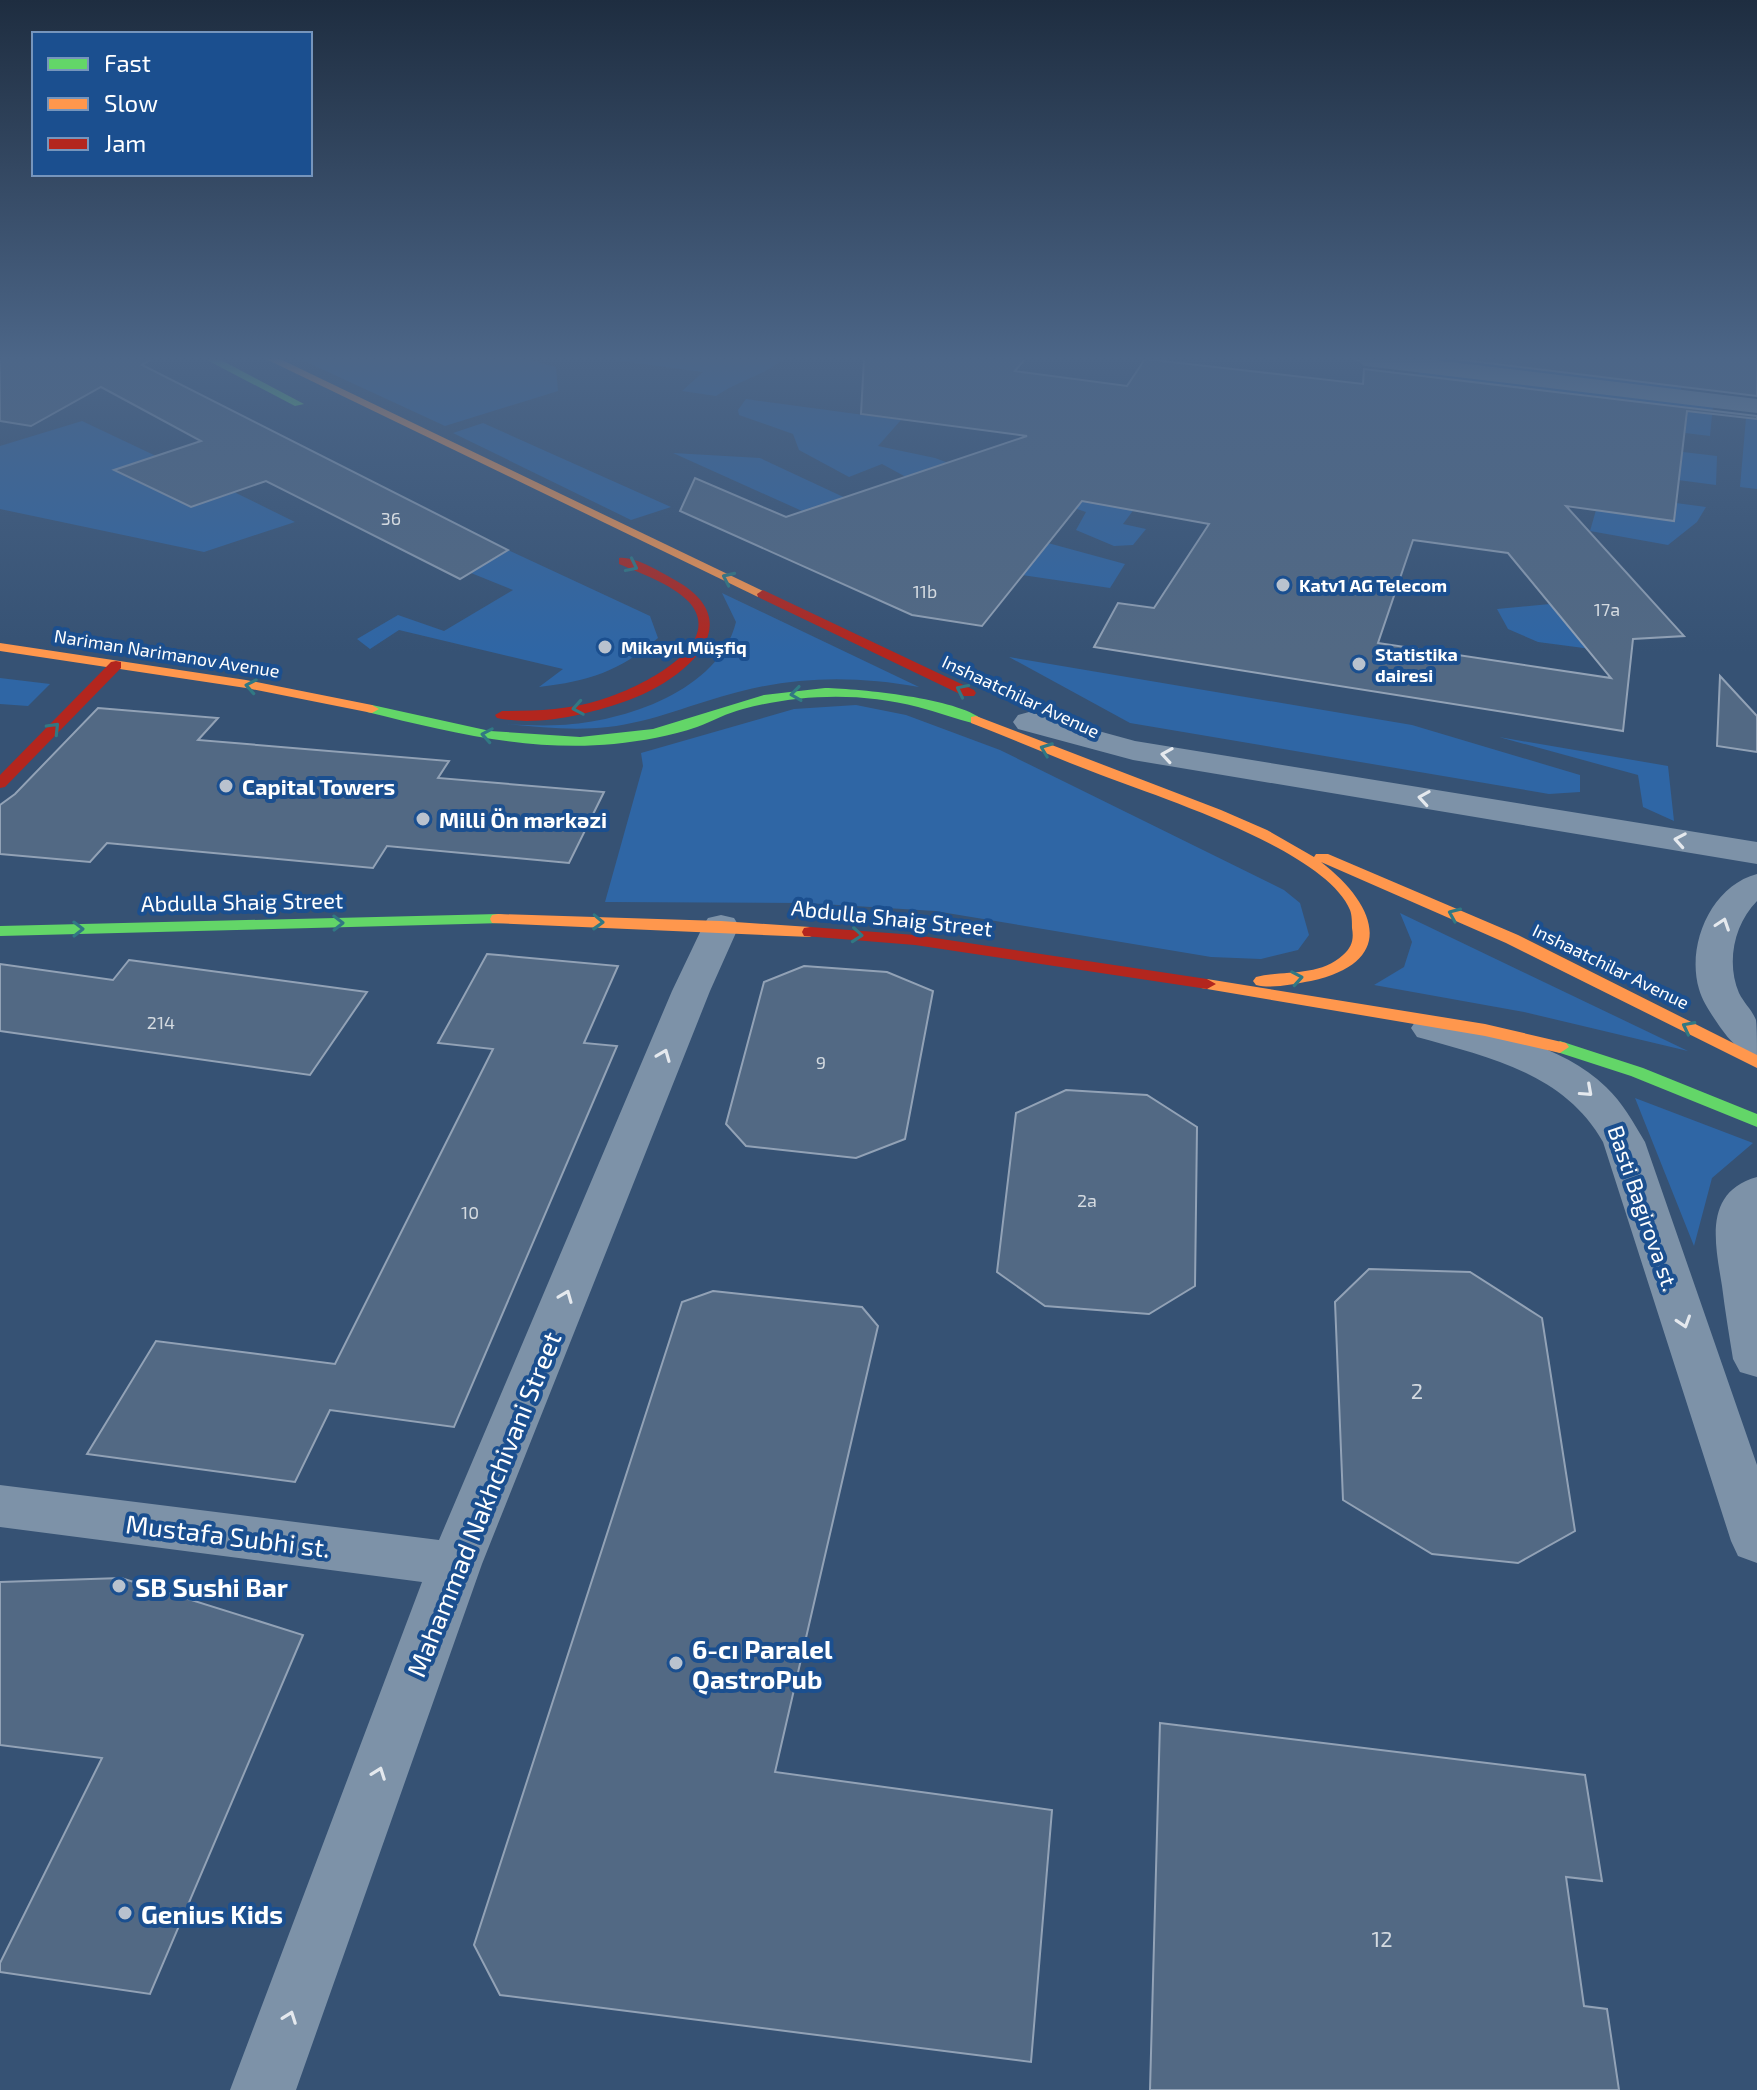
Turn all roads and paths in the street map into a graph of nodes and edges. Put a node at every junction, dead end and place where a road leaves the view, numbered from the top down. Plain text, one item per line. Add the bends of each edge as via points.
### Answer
1 (475, 457) edge
2 (606, 553) dead end
3 (0, 647) edge
4 (116, 665) junction
5 (328, 699) junction
6 (987, 701) dead end
7 (1022, 718) joint
8 (0, 784) edge
9 (1250, 826) junction
10 (1757, 853) edge
11 (1757, 885) edge
12 (721, 926) junction
13 (0, 931) edge
14 (1163, 978) junction
15 (1385, 1015) junction
16 (1757, 1044) edge
17 (1757, 1062) edge
18 (1757, 1121) edge
19 (1757, 1192) edge
20 (1757, 1359) edge
21 (0, 1506) edge
22 (1757, 1541) edge
23 (455, 1564) junction
24 (263, 2090) edge

6 -> 1 main road, Inshaatchilar Avenue
2 -> 5 main road via 676,587 705,622 704,638 687,660 634,694 563,711 508,715
3 - 4 main road, Nariman Narimanov Avenue
5 -> 4 main road, Nariman Narimanov Avenue
8 -> 4 main road
9 -> 5 main road via 910,698 876,692 829,689 784,695 686,725 584,742 533,742 483,734
7 - 9 main road, Inshaatchilar Avenue
10 -> 7 street via 1133,750
14 -> 9 main road via 1298,979 1332,969 1361,945 1362,916 1349,895
17 -> 9 main road, Inshaatchilar Avenue via 1512,939
16 -> 11 street via 1732,1016 1718,986 1716,958 1720,926 1731,905
13 -> 12 main road, Abdulla Shaig Street via 496,919
12 -> 14 main road, Abdulla Shaig Street via 915,940
23 -> 12 street, Mahammad Nakhchivani Street
14 - 15 main road, Abdulla Shaig Street
15 - 18 main road, Abdulla Shaig Street via 1565,1048
15 -> 22 street, Basti Bagirova st. via 1571,1076 1613,1117
19 - 20 street via 1744,1203 1736,1234
21 - 23 street, Mustafa Subhi st.
24 -> 23 street, Mahammad Nakhchivani Street

